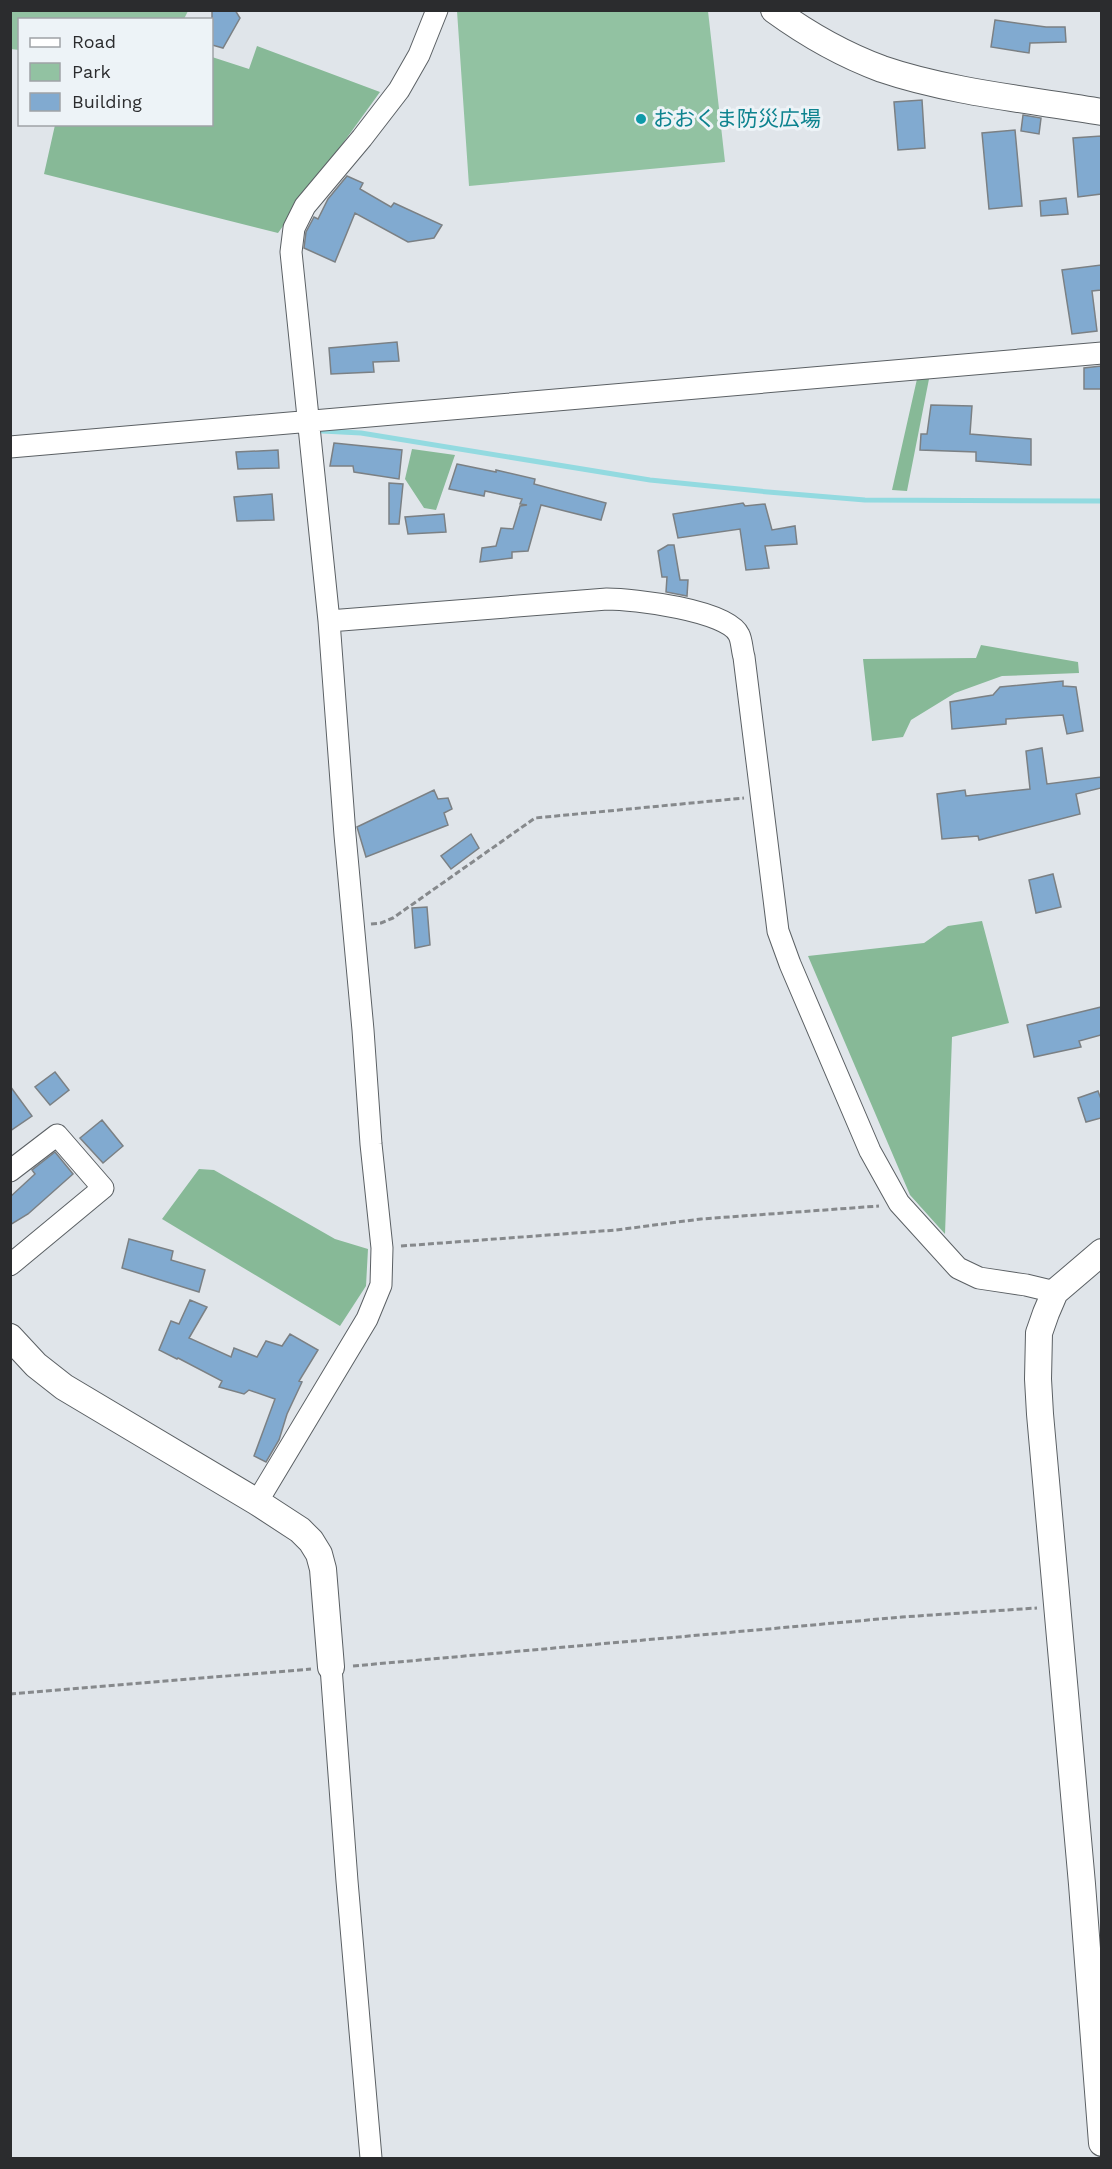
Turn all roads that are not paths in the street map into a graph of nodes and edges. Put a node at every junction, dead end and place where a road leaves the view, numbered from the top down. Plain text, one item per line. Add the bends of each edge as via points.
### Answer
1 (437, 10) edge
2 (774, 10) edge
3 (1101, 111) edge
4 (1101, 353) edge
5 (309, 421) junction
6 (10, 447) edge
7 (329, 621) junction
8 (10, 1171) edge
9 (1101, 1252) edge
10 (10, 1265) edge
11 (1055, 1292) junction
12 (10, 1337) edge
13 (258, 1502) junction
14 (331, 1667) joint
15 (1101, 2143) edge
16 (371, 2158) edge

1 - 5 street via 419,55 399,90 305,206 294,228 291,252
2 - 3 street via 819,39 898,74 947,86
4 - 5 street
5 - 6 street
5 - 7 street
7 - 11 street via 627,599 689,610 730,625 739,634 778,932 870,1151 899,1203 958,1268 979,1278
7 - 13 street via 382,1248 381,1285 367,1319
8 - 10 street via 57,1135 102,1188
9 - 11 street
11 - 15 street via 1039,1333 1038,1379
12 - 13 street via 64,1387
13 - 14 street via 300,1530 319,1554
14 - 16 street

